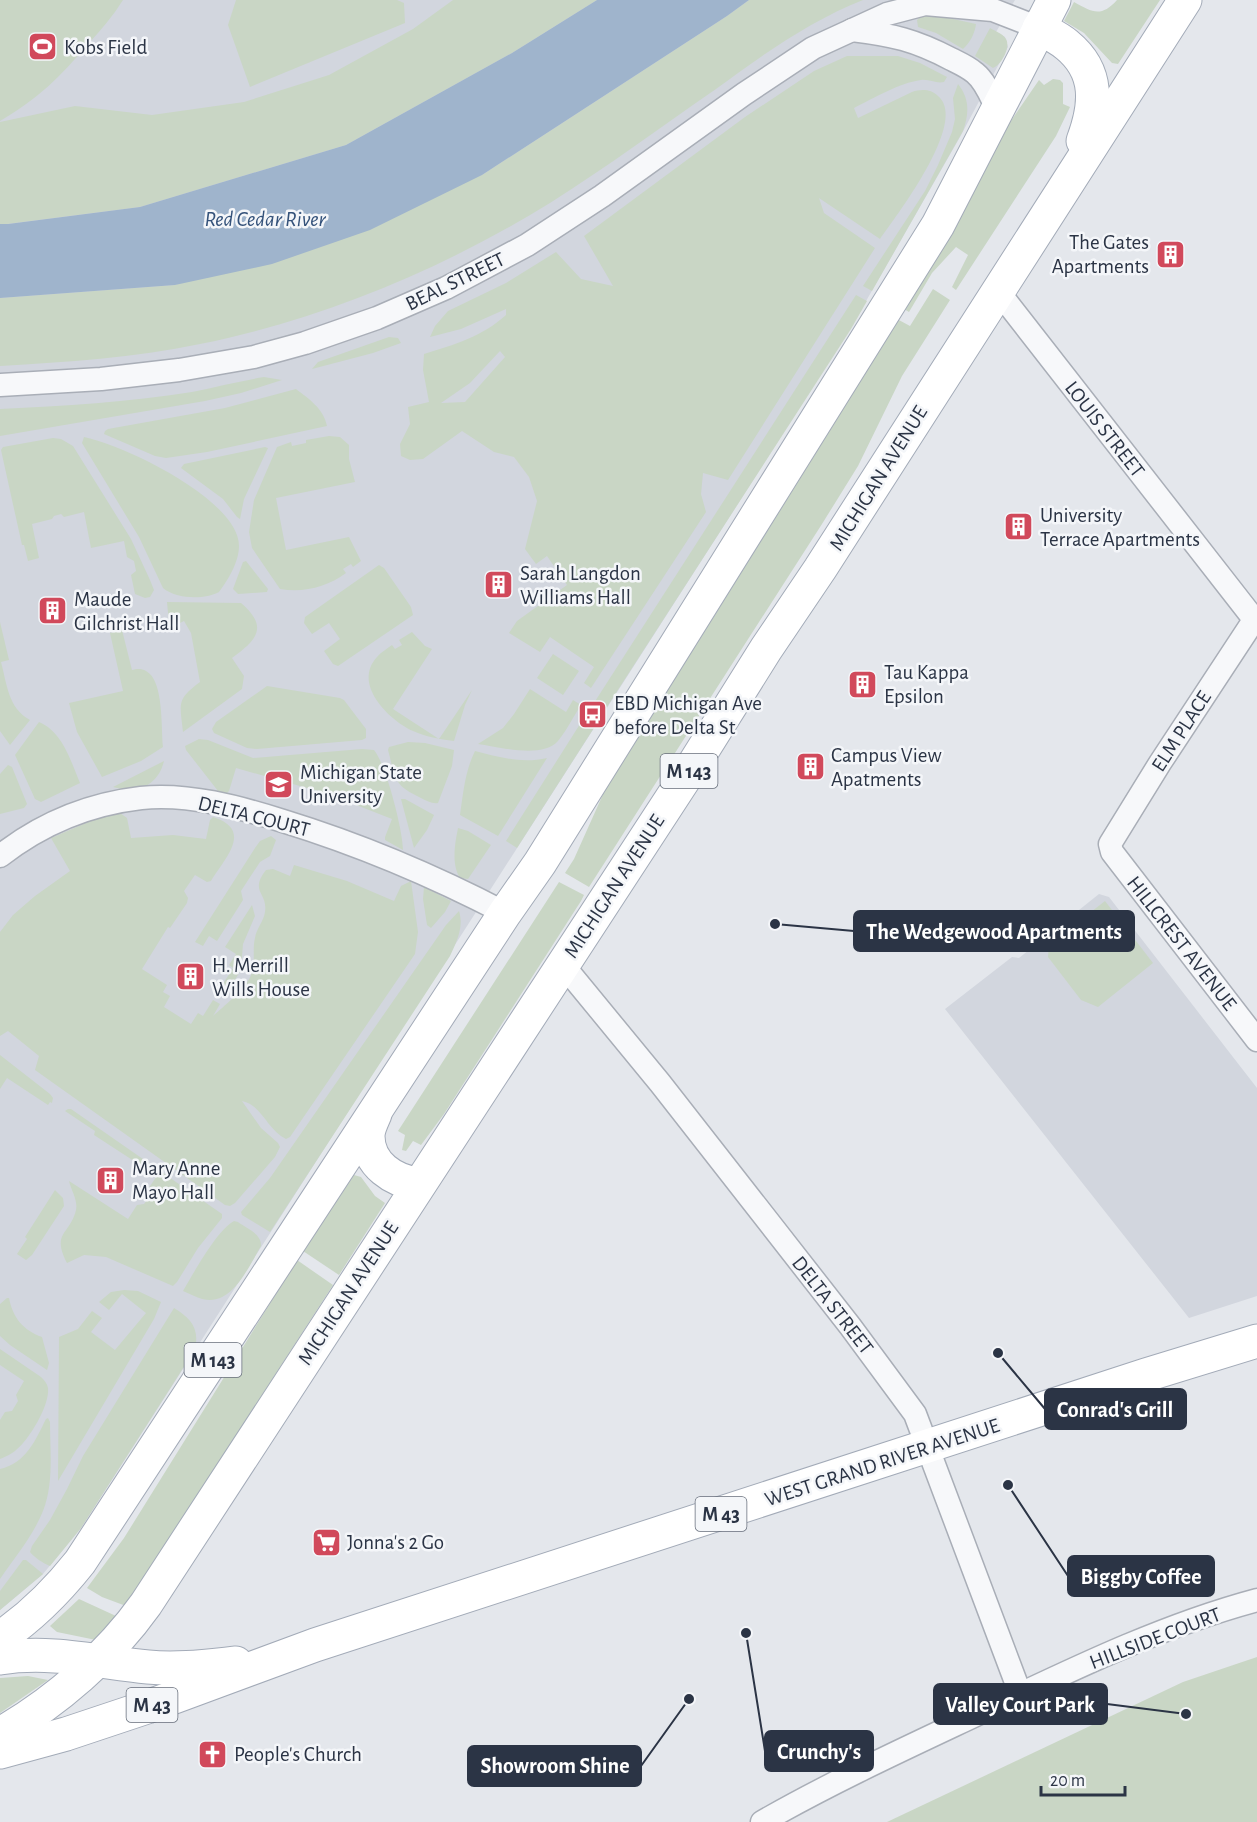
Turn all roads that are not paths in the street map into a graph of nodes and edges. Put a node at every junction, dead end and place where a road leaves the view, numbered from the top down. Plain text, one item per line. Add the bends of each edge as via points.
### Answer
1 (1185, 0) edge
2 (1046, 14) edge
3 (852, 30) junction
4 (997, 110) junction
5 (1071, 177) junction
6 (998, 291) junction
7 (0, 385) edge
8 (1256, 621) edge
9 (1110, 844) joint
10 (0, 856) edge
11 (505, 913) junction
12 (563, 965) junction
13 (1257, 1040) edge
14 (376, 1112) junction
15 (418, 1184) junction
16 (1257, 1341) edge
17 (927, 1446) junction
18 (1257, 1600) edge
19 (0, 1638) edge
20 (302, 1650) junction
21 (0, 1658) edge
22 (96, 1660) junction
23 (1020, 1693) junction
24 (0, 1734) edge
25 (0, 1752) edge
26 (762, 1822) edge

1 - 5 main road, MICHIGAN AVENUE / M 143
2 - 3 street, BEAL STREET via 925,4 887,14
2 - 4 main road, M 143
2 - 5 main road via 1091,79 1094,103
3 - 4 street via 923,44 962,65 982,81
3 - 7 street, BEAL STREET via 813,48 527,245 446,288 377,318 254,357 101,379
4 - 11 main road, M 143 via 931,236
5 - 6 main road, MICHIGAN AVENUE / M 143
6 - 8 street, LOUIS STREET
6 - 12 main road, MICHIGAN AVENUE / M 143
8 - 9 street, ELM PLACE
9 - 13 street, HILLCREST AVENUE via 1112,852
10 - 11 street, DELTA COURT via 41,828 72,814 143,798 182,799 226,805 337,838 416,868
11 - 14 main road, M 143
12 - 15 main road, MICHIGAN AVENUE / M 143
12 - 17 street, DELTA STREET via 850,1326 915,1414
14 - 15 main road via 368,1138 375,1160 393,1178
14 - 19 main road, M 143 via 80,1562 53,1594
15 - 22 main road, MICHIGAN AVENUE / M 143 via 138,1616
16 - 17 main road, WEST GRAND RIVER AVENUE / M 43
17 - 20 main road, WEST GRAND RIVER AVENUE / M 43
17 - 23 street, DELTA STREET
18 - 23 street, HILLSIDE COURT via 1145,1639
20 - 22 main road, WEST GRAND RIVER AVENUE / M 43 via 183,1667
20 - 25 main road, WEST GRAND RIVER AVENUE / M 43 via 66,1734
21 - 22 main road, WEST GRAND RIVER AVENUE / M 43 via 51,1655
22 - 24 main road, MICHIGAN AVENUE / M 143 via 52,1699
23 - 26 street, HILLSIDE COURT

